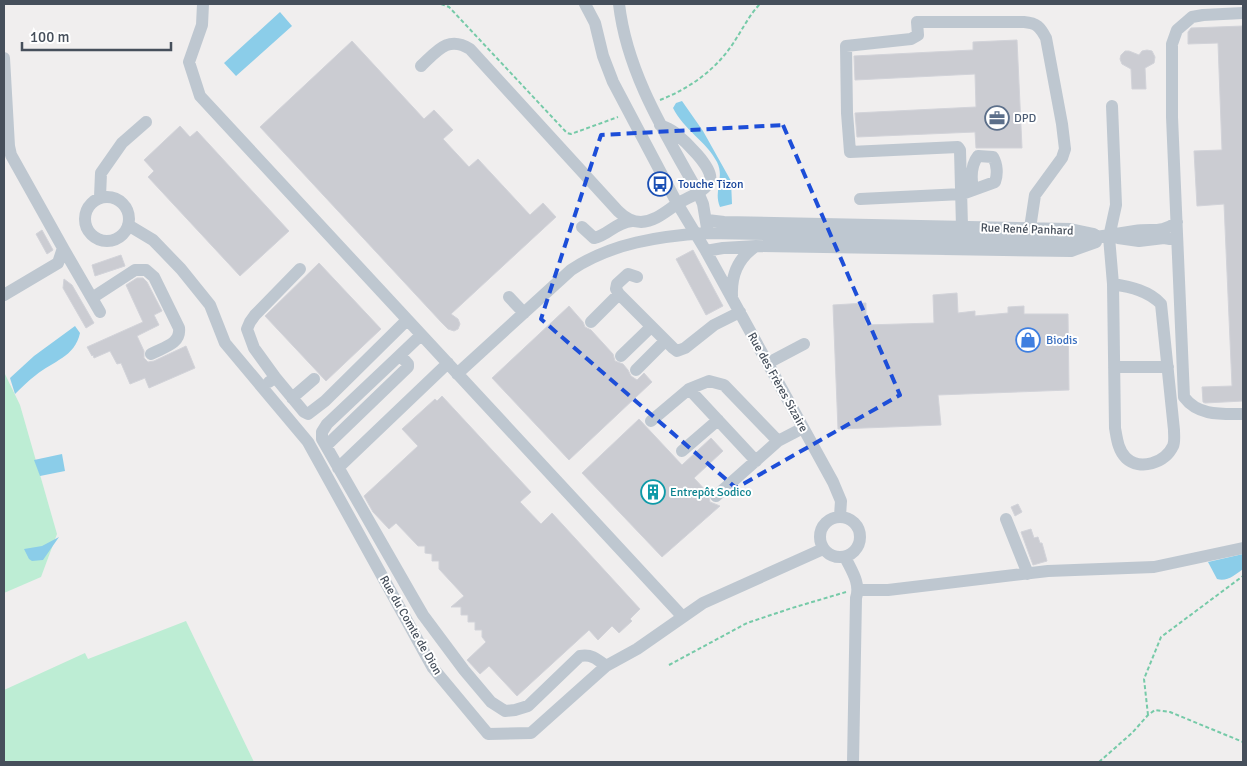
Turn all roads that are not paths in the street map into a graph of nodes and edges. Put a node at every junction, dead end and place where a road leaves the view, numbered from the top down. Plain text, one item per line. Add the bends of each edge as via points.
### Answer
1 (204, 4) edge
2 (585, 4) edge
3 (619, 4) edge
4 (1243, 13) edge
5 (4, 58) edge
6 (421, 66) dead end
7 (1112, 106) dead end
8 (146, 122) dead end
9 (660, 125) junction
10 (8, 156) edge
11 (698, 192) junction
12 (965, 192) junction
13 (100, 198) junction
14 (860, 199) dead end
15 (677, 204) junction
16 (632, 221) junction
17 (1177, 222) junction
18 (128, 225) junction
19 (582, 227) dead end
20 (962, 227) junction
21 (1030, 228) junction
22 (703, 229) junction
23 (1109, 237) junction
24 (1178, 244) junction
25 (756, 246) junction
26 (63, 248) junction
27 (706, 251) junction
28 (300, 269) dead end
29 (637, 277) dead end
30 (1114, 284) junction
31 (619, 294) junction
32 (4, 295) edge
33 (509, 297) dead end
34 (92, 298) junction
35 (732, 298) junction
36 (100, 312) dead end
37 (740, 312) junction
38 (524, 313) junction
39 (407, 320) junction
40 (590, 322) dead end
41 (651, 326) junction
42 (421, 334) junction
43 (665, 341) junction
44 (804, 344) dead end
45 (151, 354) dead end
46 (621, 356) dead end
47 (448, 363) junction
48 (768, 363) junction
49 (1114, 367) junction
50 (1168, 367) junction
51 (636, 370) dead end
52 (457, 374) junction
53 (275, 377) junction
54 (314, 379) dead end
55 (263, 387) junction
56 (689, 390) junction
57 (292, 398) junction
58 (1243, 414) edge
59 (718, 420) junction
60 (652, 421) dead end
61 (803, 428) junction
62 (778, 441) junction
63 (682, 451) dead end
64 (756, 461) junction
65 (338, 468) junction
66 (716, 496) dead end
67 (355, 499) junction
68 (343, 506) junction
69 (840, 516) junction
70 (1006, 519) dead end
71 (383, 546) junction
72 (1243, 548) edge
73 (823, 549) junction
74 (370, 554) junction
75 (845, 556) junction
76 (1028, 574) junction
77 (859, 590) junction
78 (412, 596) junction
79 (398, 604) junction
80 (682, 616) junction
81 (458, 661) junction
82 (606, 666) junction
83 (440, 676) junction
84 (853, 762) edge

1 - 39 street via 202,25 190,62 200,96
2 - 15 street via 595,24 613,82
3 - 9 street via 634,68
4 - 17 street via 1192,17 1176,30 1172,44 1172,116
5 - 10 street
6 - 16 street via 451,43 461,43 470,49 618,211
7 - 23 street via 1116,205
8 - 13 street via 122,143 102,173
9 - 11 street
9 - 11 street via 674,132 710,172 708,185
10 - 26 street
11 - 15 street
11 - 22 street via 703,204
12 - 14 street
12 - 20 street
12 - 21 street via 958,147 850,152 846,46 911,40 918,35 917,22 1024,22 1040,27 1046,38 1065,149 1034,196
13 - 18 street via 107,196 120,201 128,211
13 - 18 street via 88,206 85,214 91,235 105,241 112,240 125,232
15 - 16 street via 654,218
15 - 22 street
16 - 19 street via 616,225 594,238
17 - 23 street via 1165,230 1138,230
17 - 24 street
18 - 55 street, Rue du Comte de Dion via 153,240 181,269 210,305 225,343
20 - 21 street, Rue René Panhard
20 - 22 street, Rue René Panhard via 724,222
21 - 23 street, Rue René Panhard via 1070,229
22 - 23 street via 1068,240
22 - 27 street
22 - 38 street via 630,244 591,257 571,270
23 - 24 street via 1138,241 1169,238
23 - 25 street, Rue René Panhard via 1071,252
23 - 30 street
24 - 58 street via 1184,397 1201,411
25 - 27 street, Rue René Panhard
25 - 35 street via 747,252 735,272 731,284
26 - 32 street via 58,263
26 - 34 street
27 - 35 street, Rue des Frères Sizaire
28 - 53 street via 255,316 247,329 254,348
29 - 31 street via 628,274 616,284
30 - 49 street
30 - 50 street via 1132,287 1161,304
31 - 40 street
31 - 41 street
33 - 38 street
34 - 36 street
34 - 45 street via 135,270 146,270 154,277 180,334 177,341
35 - 37 street, Rue des Frères Sizaire
37 - 43 street via 714,325 682,350 677,351
37 - 48 street, Rue des Frères Sizaire
38 - 52 street
39 - 42 street
39 - 57 street via 308,414
41 - 43 street
41 - 46 street
42 - 47 street
42 - 65 street via 400,355 408,368 326,446
43 - 51 street
44 - 48 street
47 - 52 street
47 - 65 street
48 - 61 street, Rue des Frères Sizaire
49 - 50 street
49 - 50 street via 1117,440 1126,458 1134,464 1146,465 1158,462 1174,445
52 - 80 street
53 - 55 street
53 - 57 street
54 - 57 street
55 - 68 street, Rue du Comte de Dion via 308,442
56 - 59 street
56 - 60 street
56 - 62 street via 709,381 724,385
59 - 63 street
59 - 64 street
61 - 62 street
61 - 69 street, Rue des Frères Sizaire via 833,482 840,501
62 - 64 street
64 - 66 street
65 - 67 street
67 - 68 street
67 - 71 street
68 - 74 street, Rue du Comte de Dion
69 - 73 street via 829,519 822,527 819,538
69 - 75 street via 851,520 859,529 860,540 855,551
70 - 76 street
71 - 74 street
71 - 78 street
72 - 76 street via 1154,566
73 - 75 street via 837,557
73 - 80 street, Rue du Comte de Dion via 703,603
74 - 79 street, Rue du Comte de Dion
75 - 77 street
76 - 77 street via 888,590
77 - 84 street via 856,598
78 - 79 street
78 - 81 street
79 - 83 street, Rue du Comte de Dion
80 - 82 street, Rue du Comte de Dion via 637,649
81 - 82 street via 491,702 505,711 528,706 580,656 596,657
81 - 83 street
82 - 83 street, Rue du Comte de Dion via 531,733 488,734

